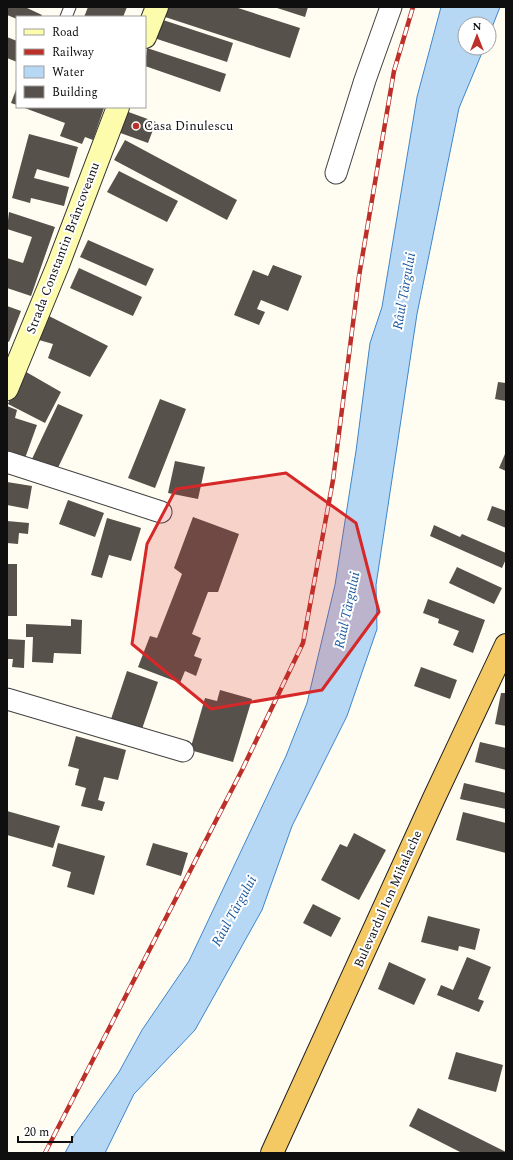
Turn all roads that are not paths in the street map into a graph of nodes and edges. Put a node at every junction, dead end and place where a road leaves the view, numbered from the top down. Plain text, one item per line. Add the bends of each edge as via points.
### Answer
1 (157, 7) edge
2 (391, 7) edge
3 (146, 34) edge
4 (118, 108) edge
5 (336, 173) dead end
6 (7, 389) edge
7 (7, 462) edge
8 (160, 512) dead end
9 (506, 645) edge
10 (499, 676) edge
11 (7, 698) edge
12 (183, 751) dead end
13 (272, 1153) edge

1 - 3 main road
2 - 5 street
4 - 6 main road, Strada Constantin Brâncoveanu via 58,265
7 - 8 street
9 - 10 highway, Bulevardul Ion Mihalache
10 - 13 highway, Bulevardul Ion Mihalache via 434,798
11 - 12 street

